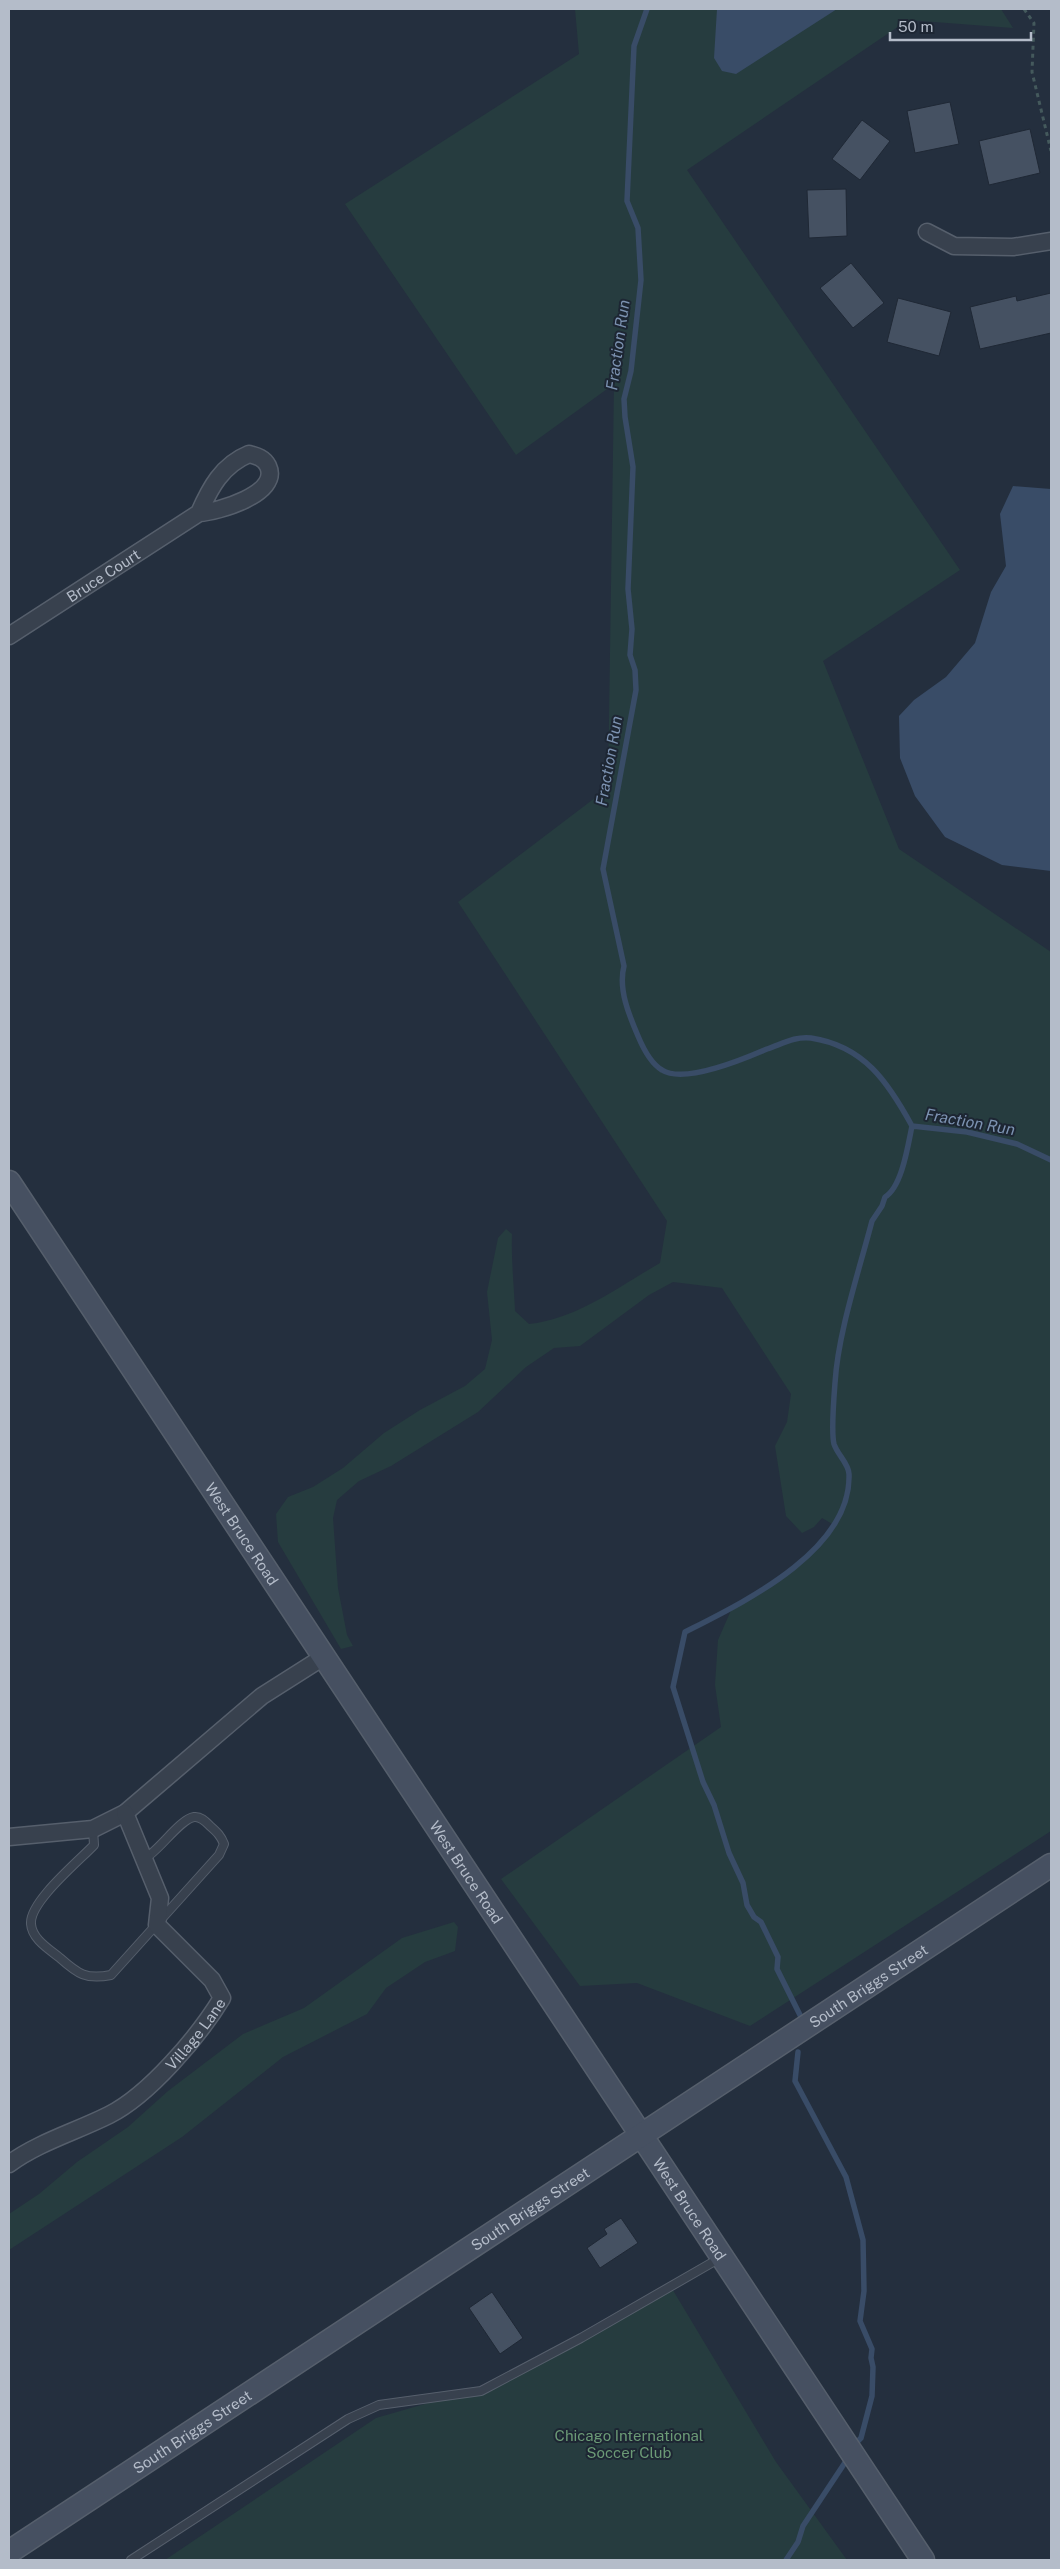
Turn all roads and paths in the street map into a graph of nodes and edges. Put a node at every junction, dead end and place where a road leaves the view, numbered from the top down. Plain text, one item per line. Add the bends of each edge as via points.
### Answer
1 (1024, 9) edge
2 (1051, 151) edge
3 (927, 232) dead end
4 (1051, 241) edge
5 (199, 513) dead end
6 (9, 636) edge
7 (9, 1182) edge
8 (325, 1656) junction
9 (125, 1813) junction
10 (93, 1829) junction
11 (9, 1837) edge
12 (144, 1860) junction
13 (1051, 1864) edge
14 (157, 1924) junction
15 (642, 2136) junction
16 (9, 2164) edge
17 (722, 2257) junction
18 (9, 2552) edge
19 (131, 2560) edge
20 (923, 2560) edge

1 - 2 path via 1034,23 1032,72
3 - 4 street via 954,246 1013,247
5 - 6 street, Bruce Court
7 - 8 street, West Bruce Road
8 - 9 street via 262,1696
8 - 15 street, West Bruce Road
9 - 10 street
9 - 12 street
10 - 11 street
10 - 14 lane via 94,1845 37,1903 31,1923 36,1938 78,1974 96,1978 111,1975
12 - 14 street via 160,1898
12 - 14 lane via 184,1822 194,1817 201,1818 222,1837 224,1844 219,1855
13 - 15 street, South Briggs Street
14 - 16 street, Village Lane via 212,1980 222,1998 210,2019 143,2092 110,2115 25,2152
15 - 17 street, West Bruce Road
15 - 18 street, South Briggs Street
17 - 19 lane via 481,2391 379,2405 348,2419
17 - 20 street, West Bruce Road

